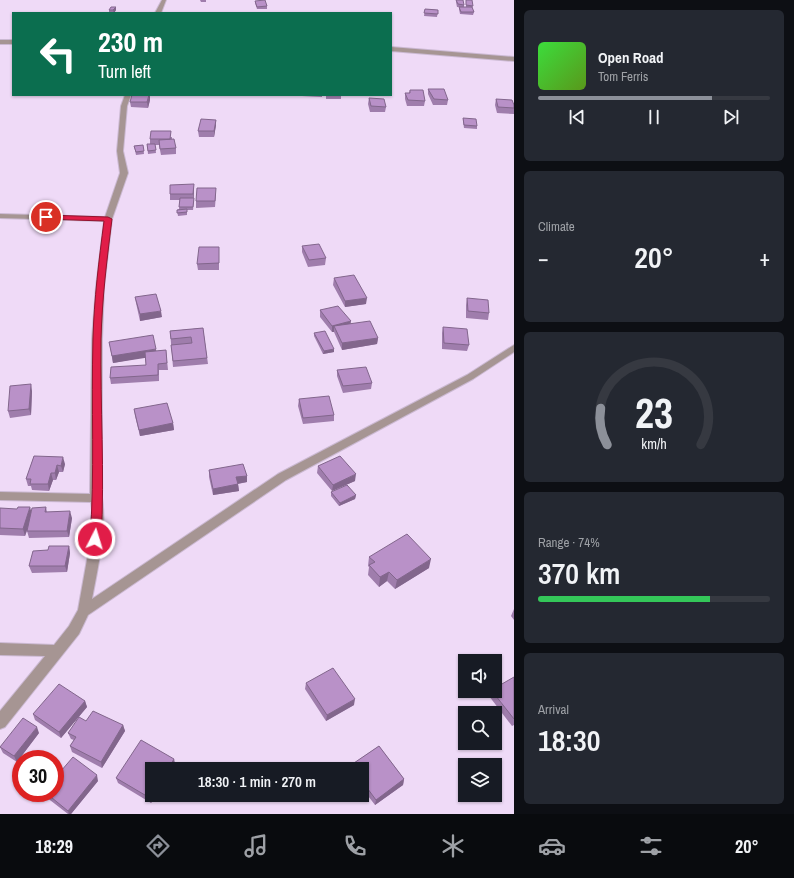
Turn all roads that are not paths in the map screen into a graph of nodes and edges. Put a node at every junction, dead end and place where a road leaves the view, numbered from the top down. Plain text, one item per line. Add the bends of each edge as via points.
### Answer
1 (164, 0) edge
2 (158, 12) edge
3 (0, 42) edge
4 (12, 42) edge
5 (392, 49) edge
6 (514, 59) edge
7 (128, 96) edge
8 (0, 216) edge
9 (108, 219) junction
10 (514, 348) edge
11 (0, 496) edge
12 (96, 498) junction
13 (84, 611) junction
14 (0, 649) edge
15 (57, 651) junction
16 (0, 722) edge

1 - 2 street
3 - 4 street
5 - 6 street
7 - 9 street via 124,106 120,151 124,173
8 - 9 street
9 - 12 street via 97,339
10 - 13 street via 470,377 282,477
11 - 12 street
12 - 13 street via 98,510 94,554
13 - 15 street via 74,630
14 - 15 street
15 - 16 street

